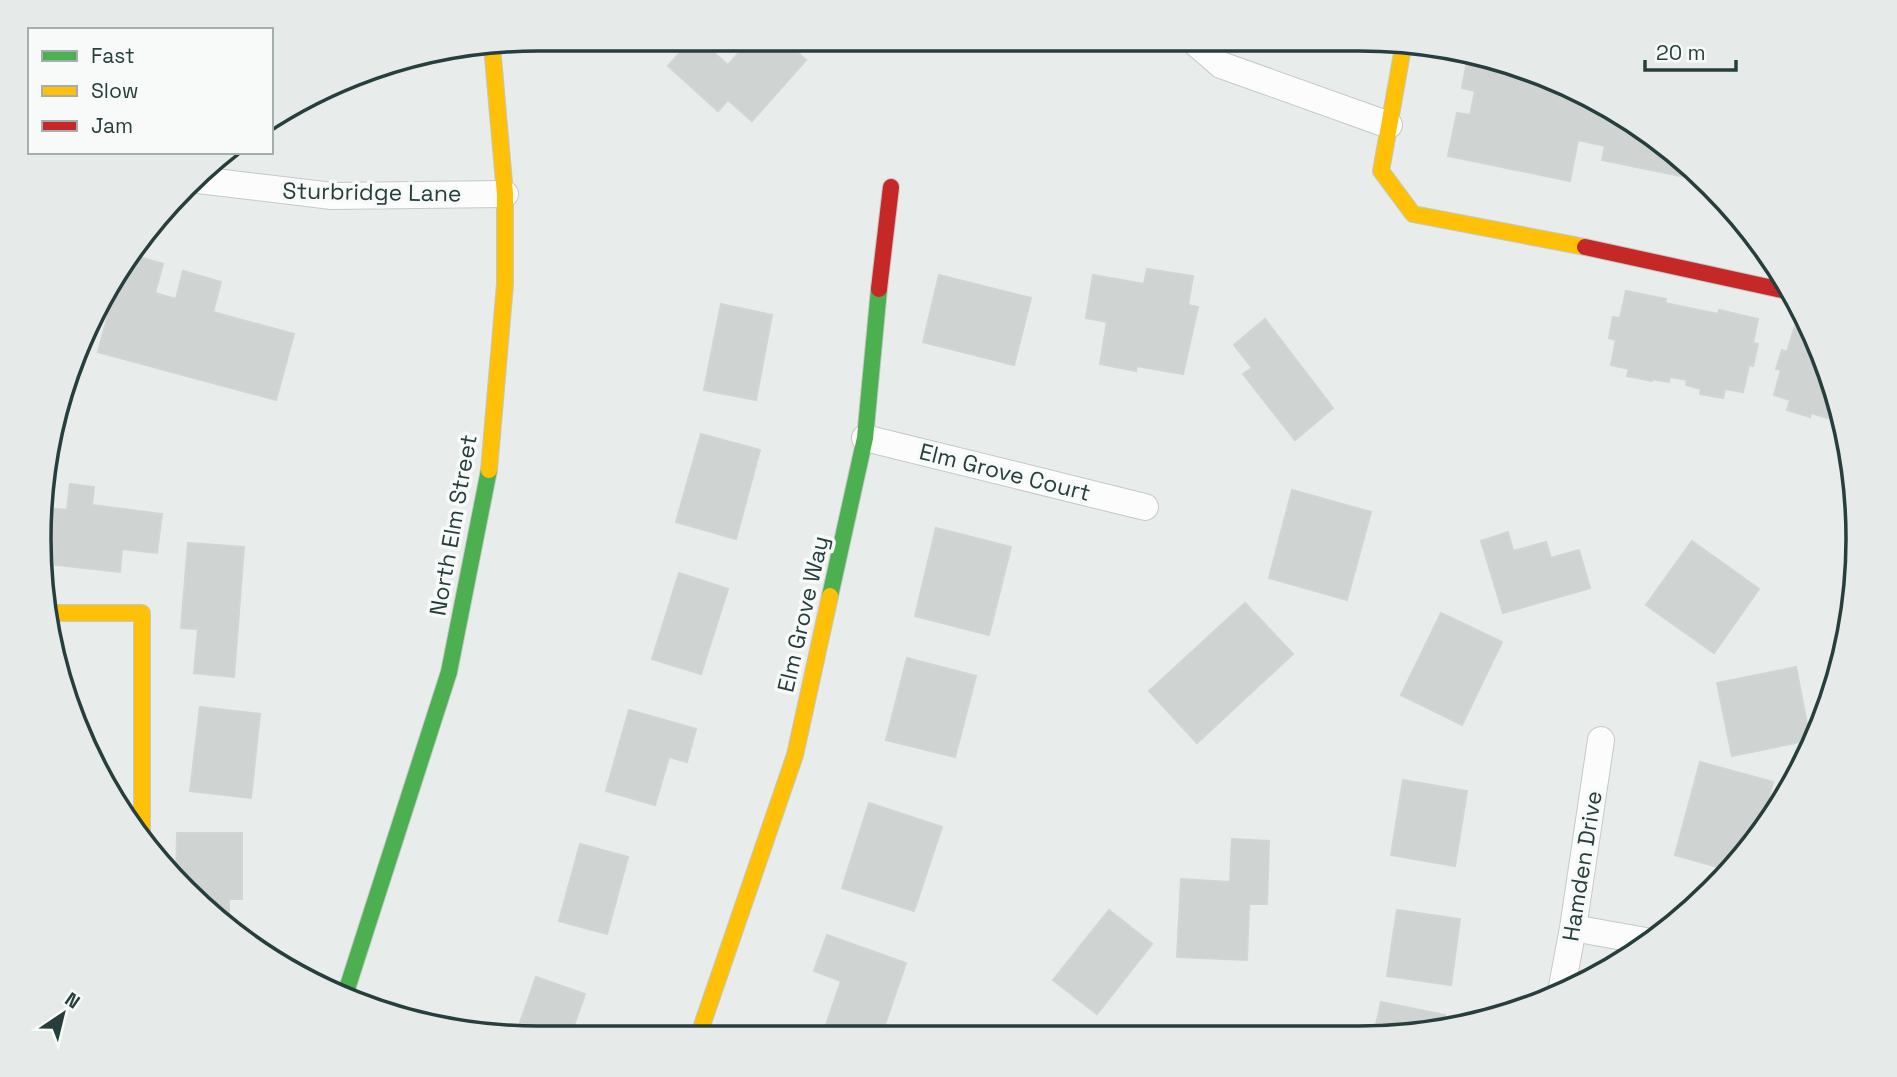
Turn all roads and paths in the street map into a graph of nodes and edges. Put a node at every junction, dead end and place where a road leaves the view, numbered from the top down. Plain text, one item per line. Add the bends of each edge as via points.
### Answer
1 (1205, 51) edge
2 (493, 53) edge
3 (1402, 53) edge
4 (1389, 125) junction
5 (207, 181) edge
6 (891, 187) dead end
7 (505, 194) junction
8 (1777, 289) edge
9 (865, 438) junction
10 (1145, 507) dead end
11 (57, 613) edge
12 (1601, 740) dead end
13 (142, 821) edge
14 (1573, 928) junction
15 (1636, 939) edge
16 (1563, 981) edge
17 (348, 987) edge
18 (702, 1026) edge

1 - 4 street via 1221,65
2 - 7 street, North Elm Street
3 - 4 street
4 - 8 street via 1381,171 1413,214
5 - 7 street, Sturbridge Lane via 332,196
6 - 9 street, Elm Grove Way
7 - 17 street, North Elm Street via 505,284 488,478 468,581 449,671
9 - 10 street, Elm Grove Court
9 - 18 street, Elm Grove Way via 795,755
11 - 13 street via 142,613
12 - 14 street, Hamden Drive
14 - 15 street
14 - 16 street, Hamden Drive

